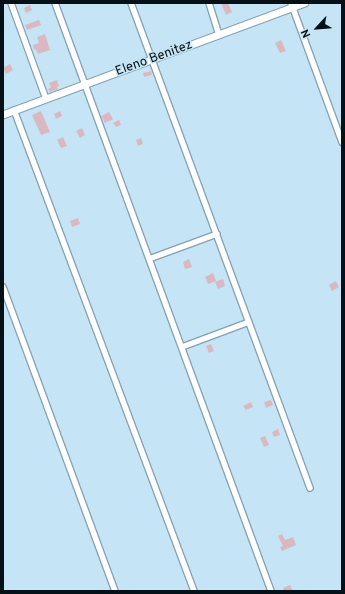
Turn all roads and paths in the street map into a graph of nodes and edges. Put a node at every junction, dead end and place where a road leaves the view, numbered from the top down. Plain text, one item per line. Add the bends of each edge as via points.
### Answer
1 (12, 3) edge
2 (55, 3) edge
3 (131, 3) edge
4 (209, 3) edge
5 (305, 3) edge
6 (292, 5) edge
7 (219, 35) junction
8 (152, 59) junction
9 (85, 84) junction
10 (46, 99) junction
11 (14, 110) junction
12 (3, 114) edge
13 (342, 142) edge
14 (216, 234) junction
15 (150, 259) junction
16 (3, 287) edge
17 (249, 322) junction
18 (182, 347) junction
19 (310, 488) dead end
20 (115, 591) edge
21 (194, 591) edge
22 (271, 591) edge

1 - 10 street
2 - 9 street
3 - 8 street
4 - 7 street
5 - 6 street, Eleno Benitez
6 - 7 street, Eleno Benitez
6 - 13 street
7 - 8 street, Eleno Benitez
8 - 9 street, Eleno Benitez
8 - 14 street
9 - 10 street, Eleno Benitez
9 - 15 street
10 - 11 street, Eleno Benitez
11 - 12 street, Eleno Benitez
11 - 21 street
14 - 15 street
14 - 17 street
15 - 18 street
16 - 20 street
17 - 18 street
17 - 19 street
18 - 22 street

